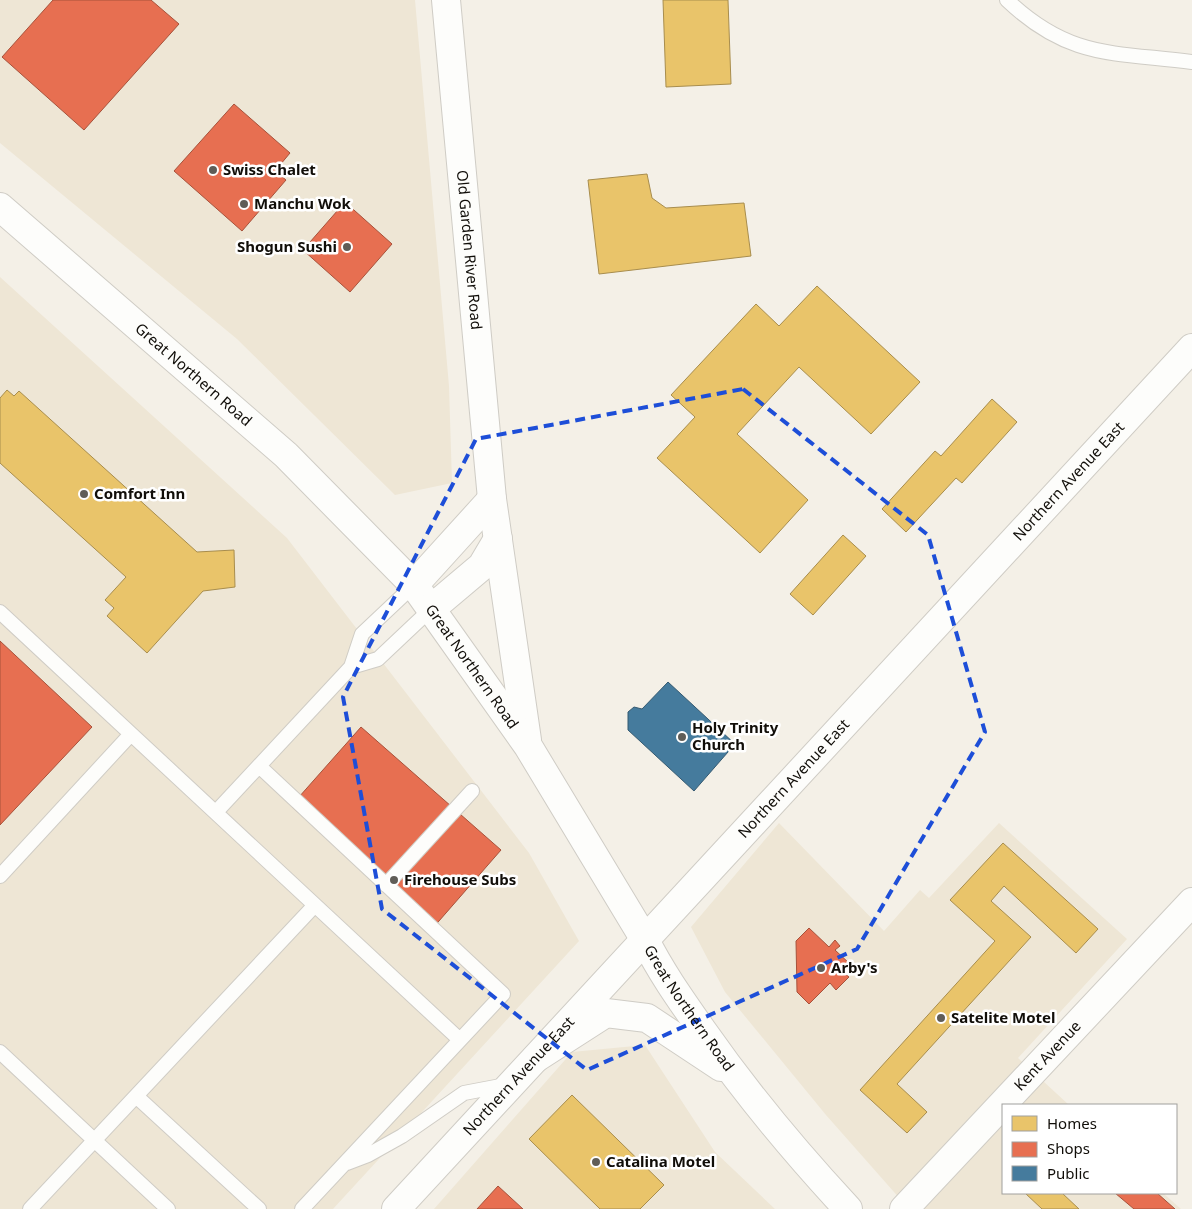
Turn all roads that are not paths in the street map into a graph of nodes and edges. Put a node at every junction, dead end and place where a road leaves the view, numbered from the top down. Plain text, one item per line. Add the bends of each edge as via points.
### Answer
1 (446, 0) edge
2 (1007, 0) edge
3 (1192, 62) edge
4 (0, 206) edge
5 (1192, 348) edge
6 (492, 499) junction
7 (498, 539) junction
8 (414, 585) junction
9 (431, 609) junction
10 (0, 612) edge
11 (351, 667) junction
12 (131, 734) junction
13 (528, 746) junction
14 (259, 766) junction
15 (472, 791) dead end
16 (216, 812) junction
17 (0, 876) edge
18 (386, 885) junction
19 (1192, 902) edge
20 (315, 905) junction
21 (645, 940) junction
22 (460, 1040) junction
23 (0, 1052) edge
24 (536, 1058) junction
25 (734, 1076) junction
26 (512, 1084) junction
27 (136, 1096) junction
28 (1003, 1104) edge
29 (1002, 1105) edge
30 (95, 1139) junction
31 (344, 1164) junction
32 (30, 1209) edge
33 (168, 1209) edge
34 (259, 1209) edge
35 (302, 1209) edge
36 (396, 1209) edge
37 (848, 1209) edge
38 (904, 1209) edge

1 - 6 main road, Old Garden River Road
2 - 3 lane via 1048,33 1082,48
4 - 8 main road, Great Northern Road via 286,455
5 - 21 main road, Northern Avenue East
6 - 7 main road, Old Garden River Road
6 - 8 main road
7 - 9 main road via 482,566
7 - 13 main road, Old Garden River Road
8 - 9 main road, Great Northern Road
8 - 11 lane via 362,634
9 - 11 lane via 378,659
9 - 13 main road, Great Northern Road
10 - 12 lane
11 - 14 lane
12 - 16 lane
12 - 17 lane
13 - 21 main road, Great Northern Road
14 - 16 lane
14 - 18 lane
15 - 18 lane
16 - 20 lane
18 - 22 lane via 503,994
19 - 28 main road, Kent Avenue
20 - 22 lane
20 - 27 lane
21 - 24 main road, Northern Avenue East
21 - 25 main road, Great Northern Road via 661,972
22 - 31 lane
23 - 30 lane
24 - 25 main road via 606,1013 647,1018
24 - 26 main road, Northern Avenue East
25 - 37 main road, Great Northern Road via 798,1156
26 - 31 lane via 464,1093 402,1136
26 - 36 main road, Northern Avenue East
27 - 30 lane
27 - 34 lane
29 - 38 main road, Kent Avenue
30 - 32 lane
30 - 33 lane
31 - 35 lane

